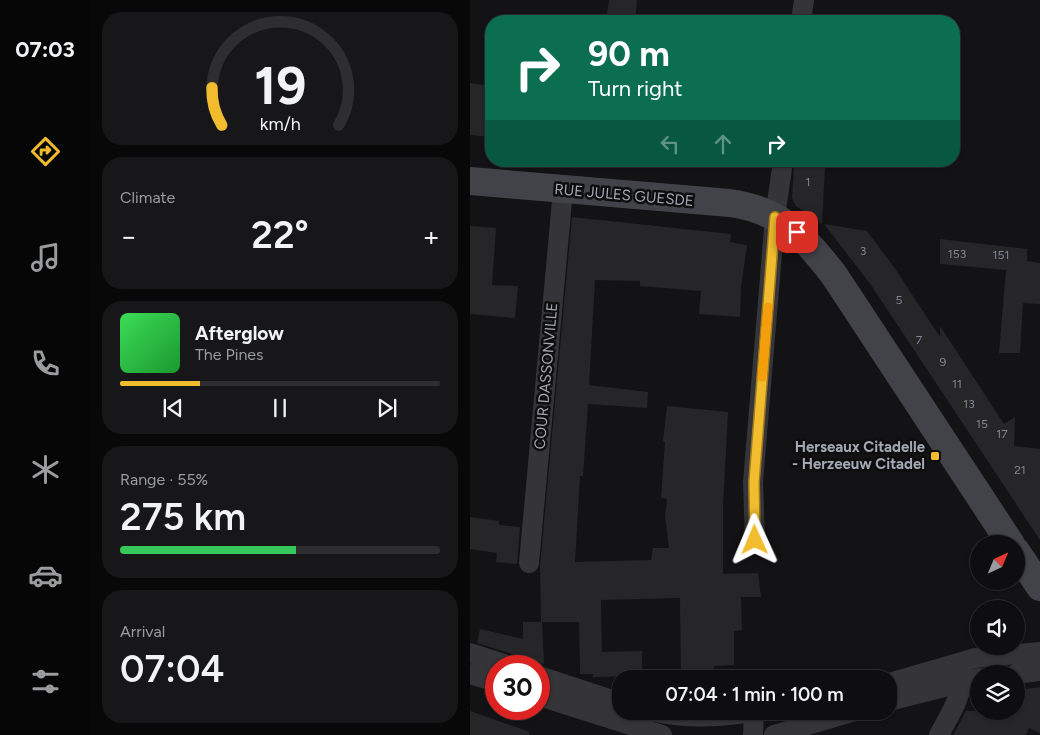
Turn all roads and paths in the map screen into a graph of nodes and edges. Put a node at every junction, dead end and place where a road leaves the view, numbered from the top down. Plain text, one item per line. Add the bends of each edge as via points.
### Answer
1 (804, 0) edge
2 (802, 15) edge
3 (782, 167) edge
4 (470, 181) edge
5 (563, 190) junction
6 (775, 217) junction
7 (1005, 535) edge
8 (755, 540) dead end
9 (529, 562) dead end
10 (1025, 564) edge
11 (1040, 587) edge
12 (1040, 652) edge
13 (470, 653) edge
14 (485, 658) edge
15 (961, 661) junction
16 (1040, 672) edge
17 (1025, 673) edge
18 (470, 674) edge
19 (970, 678) edge
20 (485, 679) edge
21 (550, 680) edge
22 (970, 680) edge
23 (897, 681) edge
24 (970, 681) edge
25 (550, 699) edge
26 (897, 699) edge
27 (612, 700) edge
28 (754, 720) edge
29 (825, 720) edge
30 (662, 735) edge
31 (753, 735) edge
32 (774, 735) edge
33 (939, 735) edge

1 - 2 street
3 - 6 street
4 - 5 main road, RUE JULES GUESDE
5 - 6 main road, RUE JULES GUESDE via 730,203 757,208
5 - 9 street, COUR DASSONVILLE
6 - 7 main road, RUE JULES GUESDE via 804,239 834,276
6 - 8 street via 754,482
10 - 11 main road
12 - 15 street via 991,655
13 - 14 street
15 - 19 street
15 - 23 street
16 - 17 street
18 - 20 street
21 - 27 street
22 - 26 street
24 - 33 street
25 - 30 street
28 - 31 street
29 - 32 street

